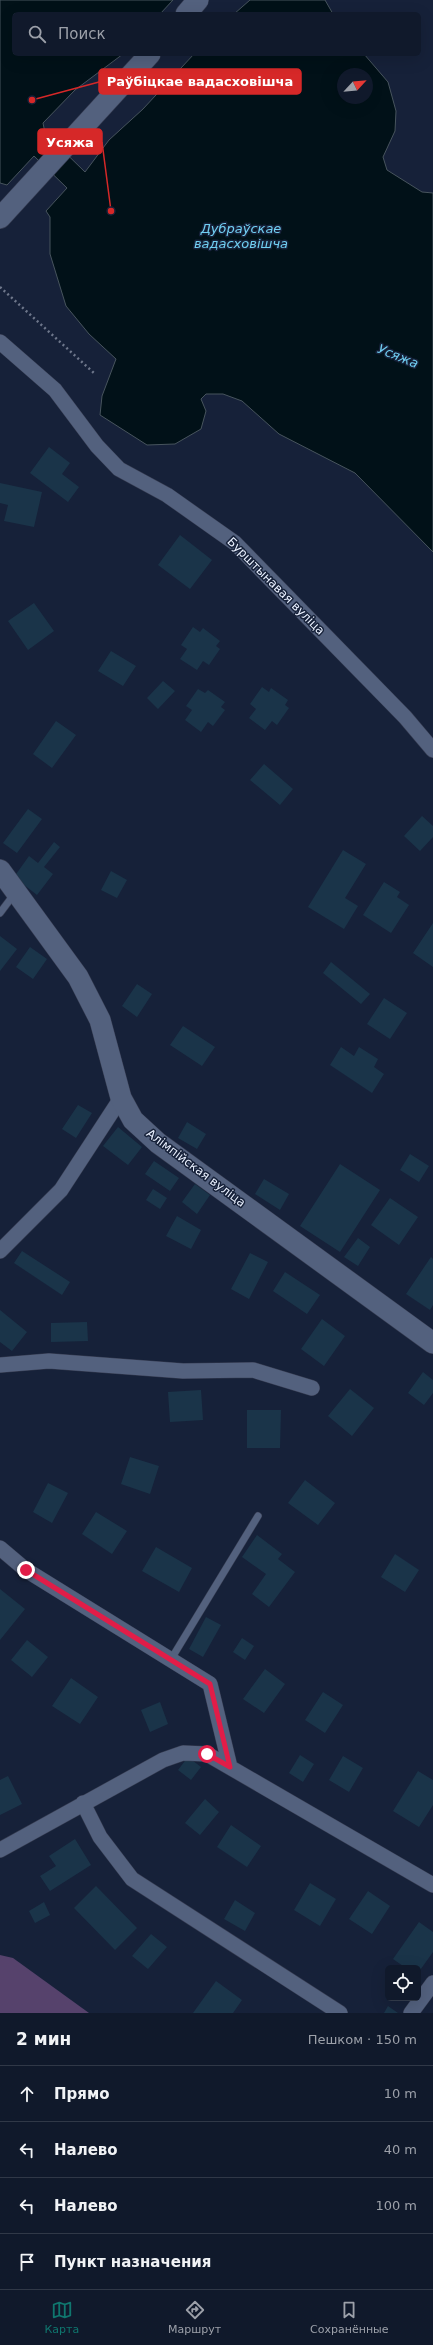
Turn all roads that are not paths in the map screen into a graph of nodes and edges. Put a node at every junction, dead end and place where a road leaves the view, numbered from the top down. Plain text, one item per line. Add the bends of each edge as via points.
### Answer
1 (198, 0) edge
2 (188, 12) edge
3 (148, 56) edge
4 (0, 218) edge
5 (0, 342) edge
6 (433, 750) edge
7 (0, 870) edge
8 (17, 892) junction
9 (0, 913) edge
10 (122, 1098) junction
11 (0, 1250) edge
12 (433, 1343) edge
13 (0, 1365) edge
14 (312, 1388) dead end
15 (258, 1516) dead end
16 (0, 1548) edge
17 (173, 1656) dead end
18 (230, 1767) junction
19 (83, 1803) junction
20 (0, 1850) edge
21 (433, 1885) edge
22 (433, 1983) edge
23 (340, 2013) edge
24 (411, 2013) edge

1 - 2 street
3 - 4 street
5 - 6 street, Бурштынавая вуліца via 55,390 97,446 119,469 167,495 235,543 405,717
7 - 8 street, Алімпійская вуліца
8 - 9 lane
8 - 10 street, Алімпійская вуліца via 78,977 100,1020
10 - 11 street via 61,1190
10 - 12 street, Алімпійская вуліца via 133,1120 158,1143
13 - 14 street via 49,1361 183,1372 253,1370
15 - 17 lane
16 - 18 street via 26,1570 210,1684
18 - 19 street via 207,1754 183,1753 164,1760
18 - 21 street
19 - 20 street
19 - 23 street via 100,1837 132,1879
22 - 24 street

